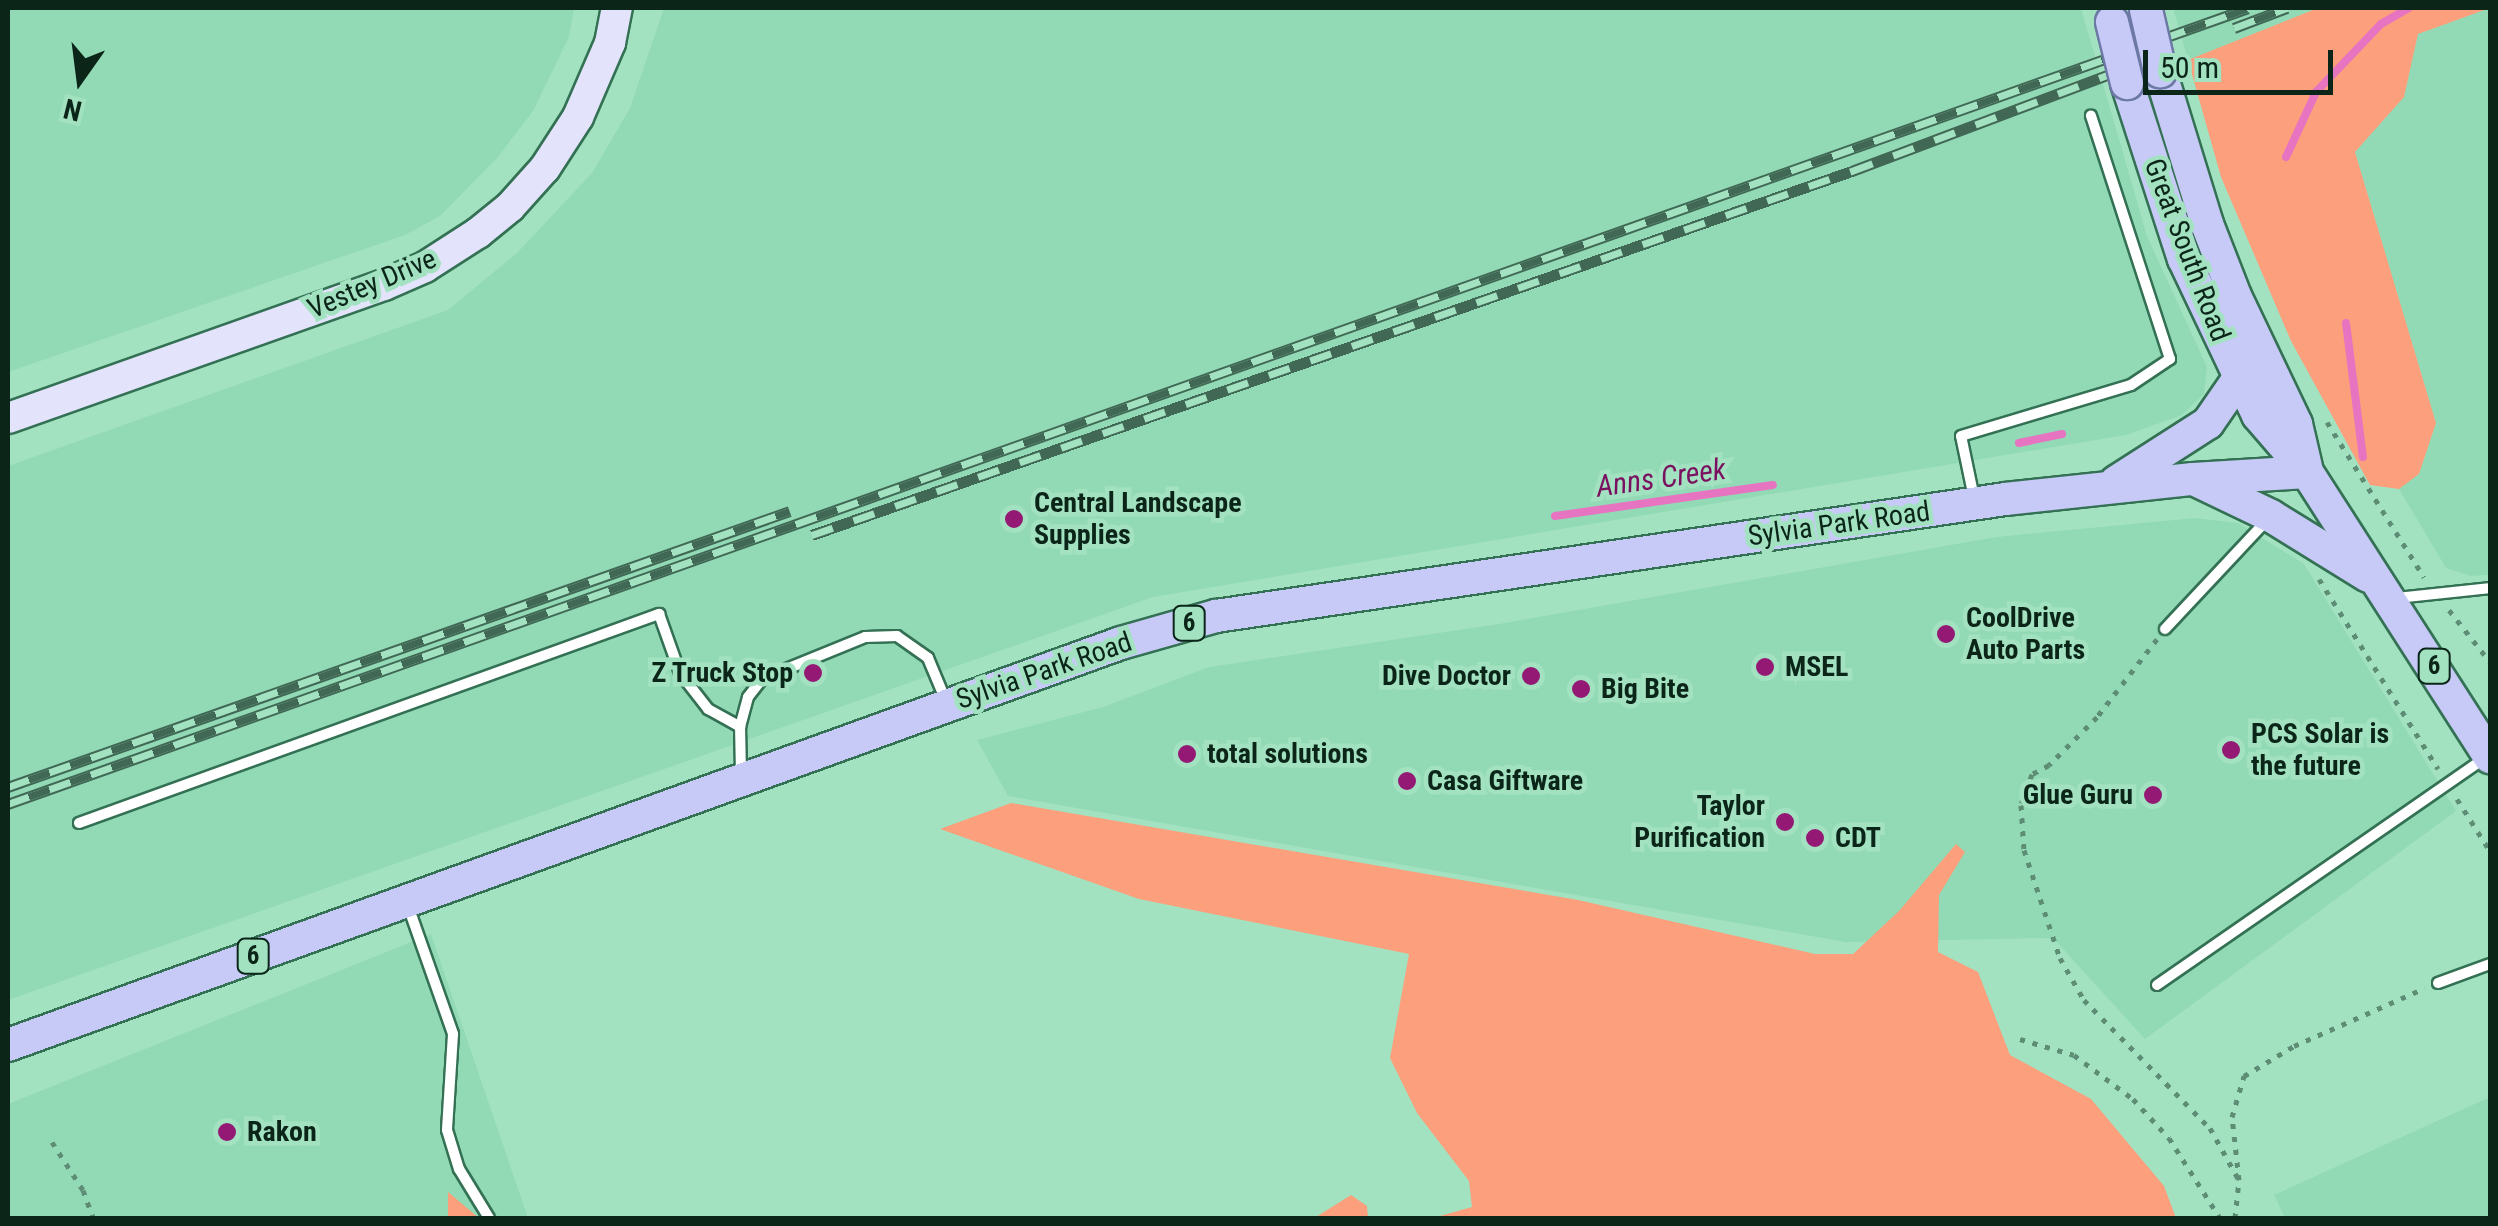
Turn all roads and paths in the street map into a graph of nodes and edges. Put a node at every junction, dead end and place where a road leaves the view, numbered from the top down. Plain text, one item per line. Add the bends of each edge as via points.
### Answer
1 (617, 8) edge
2 (2146, 9) edge
3 (2110, 15) edge
4 (2091, 116) dead end
5 (2238, 378) junction
6 (2323, 414) dead end
7 (8, 418) edge
8 (2308, 472) junction
9 (2193, 479) junction
10 (2108, 488) junction
11 (1975, 505) junction
12 (2271, 516) junction
13 (2315, 573) dead end
14 (2490, 588) edge
15 (2380, 589) junction
16 (2436, 594) junction
17 (2165, 629) joint
18 (2490, 662) edge
19 (948, 705) junction
20 (740, 727) junction
21 (2490, 756) edge
22 (741, 780) junction
23 (2448, 784) junction
24 (79, 822) dead end
25 (2490, 851) edge
26 (406, 901) junction
27 (2490, 964) edge
28 (2438, 983) joint
29 (2157, 985) dead end
30 (2020, 1039) dead end
31 (8, 1045) edge
32 (52, 1142) dead end
33 (2239, 1180) junction
34 (93, 1218) edge
35 (489, 1218) edge
36 (2220, 1218) edge
37 (2235, 1218) edge

1 - 7 street, Vestey Drive via 610,43 578,117 544,168 478,233 384,285
2 - 8 main road, Great South Road, bridge via 2207,224 2296,424
3 - 5 main road, Great South Road, bridge via 2161,198
4 - 11 lane via 2170,360 2132,385 1961,436
5 - 8 main road, Great South Road via 2258,415
5 - 10 main road via 2218,413 2198,431
6 - 16 path
8 - 9 main road, Sylvia Park Road / 6
8 - 15 main road, Great South Road / 6
9 - 10 main road, Sylvia Park Road / 6
9 - 12 main road
10 - 11 main road, Sylvia Park Road / 6
11 - 19 main road, Sylvia Park Road / 6 via 1216,616
12 - 15 main road
12 - 17 lane
13 - 23 path
14 - 16 lane
15 - 16 lane
15 - 21 main road, Great South Road / 6
16 - 18 path
17 - 33 path via 2097,717 2032,774 2021,804 2024,850 2060,958 2084,1000 2210,1128
19 - 20 lane via 928,658 897,636 865,637 762,679 748,697
19 - 22 main road, Sylvia Park Road / 6
20 - 22 lane
20 - 24 lane via 708,709 680,674 659,614
21 - 23 lane
22 - 26 main road, Sylvia Park Road / 6
23 - 25 path
23 - 29 lane
26 - 31 main road, Sylvia Park Road / 6
26 - 35 lane via 453,1034 447,1130 460,1169
27 - 28 lane
28 - 33 path via 2294,1046 2244,1076 2232,1117
30 - 36 path via 2074,1055 2133,1100 2169,1138
32 - 34 path
33 - 37 path

